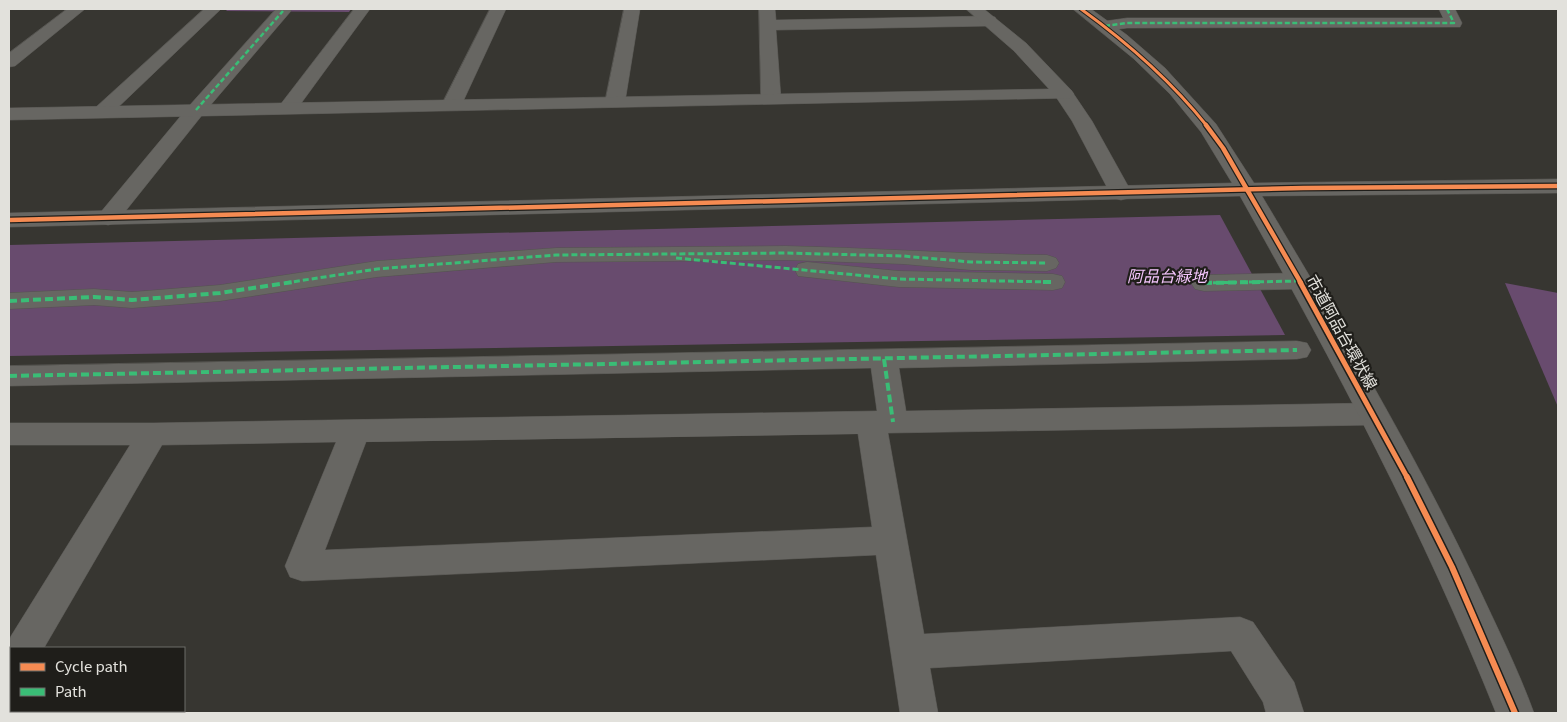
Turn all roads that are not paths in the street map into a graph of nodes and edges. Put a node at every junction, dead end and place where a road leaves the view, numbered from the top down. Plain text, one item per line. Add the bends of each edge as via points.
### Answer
1 (77, 9) edge
2 (213, 9) edge
3 (362, 9) edge
4 (498, 9) edge
5 (632, 9) edge
6 (974, 9) edge
7 (1081, 9) edge
8 (1447, 9) edge
9 (283, 11) dead end
10 (767, 17) edge
11 (989, 21) junction
12 (1105, 26) junction
13 (9, 62) edge
14 (1064, 94) junction
15 (771, 99) junction
16 (615, 102) junction
17 (451, 106) junction
18 (288, 109) junction
19 (196, 110) junction
20 (102, 112) junction
21 (9, 114) edge
22 (1558, 186) edge
23 (1247, 190) junction
24 (1121, 193) junction
25 (108, 218) junction
26 (9, 220) edge
27 (1050, 273) dead end
28 (1299, 281) junction
29 (1204, 283) dead end
30 (9, 301) edge
31 (1297, 350) dead end
32 (884, 359) junction
33 (9, 376) edge
34 (1373, 414) junction
35 (882, 422) junction
36 (355, 431) junction
37 (9, 434) edge
38 (153, 434) junction
39 (890, 540) junction
40 (25, 647) edge
41 (908, 652) junction
42 (918, 713) edge
43 (1285, 713) edge
44 (1516, 713) edge

1 - 13 street
2 - 20 street
3 - 18 street
4 - 17 street
5 - 16 street
6 - 11 street
7 - 12 street, 市道阿品台環状線
8 - 12 street via 1454,22 1127,23
9 - 19 street
10 - 11 street
10 - 15 street
11 - 14 street via 1034,60
12 - 23 street, 市道阿品台環状線 via 1156,68 1187,101 1217,138
14 - 15 street
14 - 24 street via 1089,132
15 - 16 street
16 - 17 street
17 - 18 street
18 - 19 street
19 - 20 street
19 - 25 street
20 - 21 street
22 - 23 street
23 - 24 street
23 - 28 street, 市道阿品台環状線
24 - 25 street
25 - 26 street
27 - 30 street via 899,279 624,253 376,269 295,283 161,297
28 - 29 street
28 - 34 street, 市道阿品台環状線
31 - 32 street
32 - 33 street
32 - 35 street
34 - 35 street
34 - 44 street, 市道阿品台環状線 via 1428,516 1492,652
35 - 36 street
35 - 39 street
36 - 38 street
36 - 39 street via 302,566
37 - 38 street
38 - 40 street
39 - 41 street
41 - 42 street
41 - 43 street via 1240,634 1281,695

